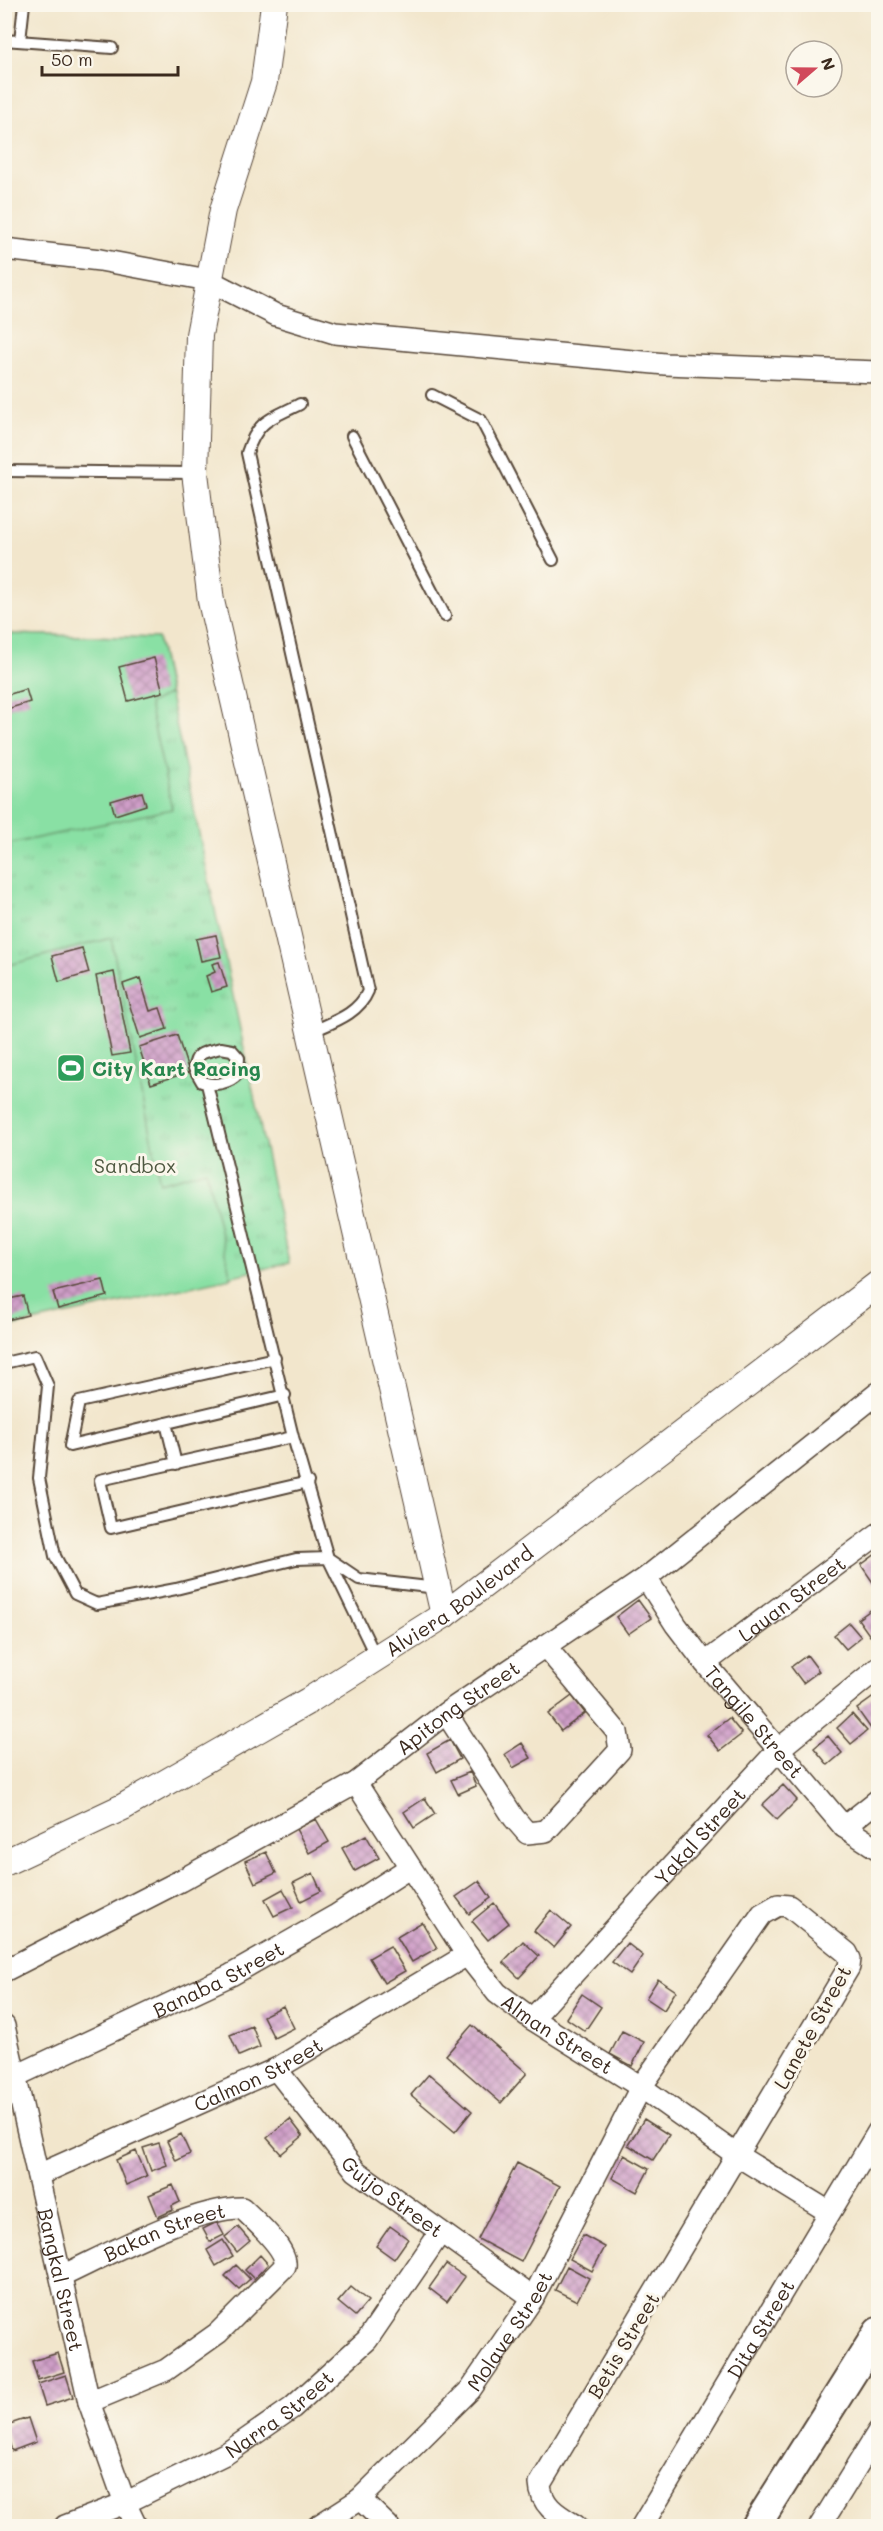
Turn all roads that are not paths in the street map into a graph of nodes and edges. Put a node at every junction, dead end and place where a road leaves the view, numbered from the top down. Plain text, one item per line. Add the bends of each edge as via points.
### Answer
1 (24, 4) edge
2 (274, 4) edge
3 (4, 40) edge
4 (20, 41) junction
5 (112, 48) dead end
6 (4, 249) edge
7 (208, 280) junction
8 (879, 372) edge
9 (432, 395) dead end
10 (300, 404) dead end
11 (352, 436) dead end
12 (4, 471) edge
13 (195, 472) junction
14 (553, 560) dead end
15 (444, 616) dead end
16 (309, 1033) junction
17 (207, 1084) junction
18 (879, 1284) edge
19 (275, 1358) junction
20 (4, 1363) edge
21 (879, 1393) edge
22 (285, 1395) junction
23 (166, 1423) junction
24 (293, 1437) junction
25 (176, 1464) junction
26 (308, 1482) junction
27 (879, 1534) edge
28 (328, 1558) junction
29 (646, 1578) junction
30 (437, 1588) junction
31 (444, 1615) junction
32 (545, 1646) junction
33 (376, 1657) junction
34 (705, 1663) junction
35 (879, 1668) edge
36 (446, 1713) junction
37 (779, 1749) junction
38 (356, 1783) junction
39 (879, 1800) edge
40 (844, 1827) junction
41 (879, 1849) edge
42 (4, 1863) edge
43 (409, 1868) junction
44 (467, 1955) junction
45 (4, 1971) edge
46 (532, 2019) junction
47 (4, 2026) edge
48 (276, 2069) junction
49 (18, 2075) junction
50 (641, 2087) junction
51 (879, 2132) edge
52 (738, 2156) junction
53 (38, 2175) junction
54 (829, 2212) junction
55 (440, 2233) junction
56 (62, 2276) junction
57 (533, 2298) junction
58 (879, 2332) edge
59 (89, 2402) junction
60 (879, 2432) edge
61 (360, 2499) junction
62 (125, 2504) junction
63 (65, 2526) edge
64 (136, 2526) edge
65 (318, 2526) edge
66 (388, 2526) edge
67 (576, 2526) edge
68 (642, 2526) edge
69 (756, 2526) edge
70 (820, 2526) edge

1 - 4 lane
2 - 7 street via 264,82 223,210
3 - 4 lane
4 - 5 lane
6 - 7 street via 100,260
7 - 8 street via 276,315 335,333 665,364
7 - 13 street via 199,335
9 - 14 lane via 481,420
10 - 16 lane via 265,422 253,434 247,453 368,991 363,1004 354,1011
11 - 15 lane
12 - 13 lane
13 - 16 street via 211,601
16 - 30 street
17 - 17 lane via 230,1082 238,1074 240,1064 232,1050 221,1048 196,1057 195,1074
17 - 19 lane
18 - 31 street, Alviera Boulevard
19 - 22 lane
19 - 23 lane via 79,1402 70,1446
20 - 28 lane via 35,1356 48,1386 39,1478 55,1556 75,1594 98,1604 296,1559
21 - 29 street, Apitong Street
22 - 23 lane
22 - 24 lane
23 - 25 lane
24 - 25 lane
24 - 26 lane
25 - 26 lane via 100,1480 111,1528
26 - 28 lane
27 - 34 street, Lauan Street
28 - 30 lane via 359,1579
28 - 33 lane
29 - 32 street, Apitong Street
29 - 34 street, Tangile Street
30 - 31 street
31 - 33 street, Alviera Boulevard
32 - 36 street, Apitong Street
32 - 36 street via 617,1732 620,1750 546,1831 527,1833 514,1818
33 - 42 street, Alviera Boulevard via 308,1701 123,1807
34 - 37 street, Tangile Street
35 - 37 street, Yakal Street
36 - 38 street, Apitong Street
37 - 40 street, Tangile Street
37 - 46 street, Yakal Street
38 - 43 street, Alman Street
38 - 45 street, Apitong Street via 180,1881
39 - 40 street
40 - 41 street, Tangile Street
43 - 44 street, Alman Street
43 - 49 street, Banaba Street via 335,1916 231,1975
44 - 46 street, Alman Street via 497,1993
44 - 48 street, Calmon Street
46 - 50 street, Alman Street
47 - 49 street, Bangkal Street
48 - 53 street, Calmon Street
48 - 55 street, Guijo Street via 356,2171
49 - 53 street, Bangkal Street
50 - 52 street, Alman Street
50 - 52 street, Lanete Street via 762,1914 778,1905 789,1906 847,1953 849,1967
50 - 57 street, Molave Street
51 - 54 street, Dita Street
52 - 54 street, Alman Street
52 - 67 street, Betis Street via 540,2484 546,2504
53 - 56 street, Bangkal Street
54 - 68 street, Dita Street
55 - 57 street, Guijo Street
55 - 62 street, Narra Street via 367,2340 292,2408 227,2453
56 - 59 street, Bangkal Street
56 - 59 street, Bakan Street via 143,2238 224,2208 242,2208 286,2260 285,2266 218,2333 166,2370
57 - 61 street, Molave Street via 470,2390
58 - 69 main road
59 - 62 street, Bangkal Street
60 - 70 street
61 - 65 street, Molave Street
61 - 66 street
62 - 63 street, Narra Street
62 - 64 street, Bangkal Street

